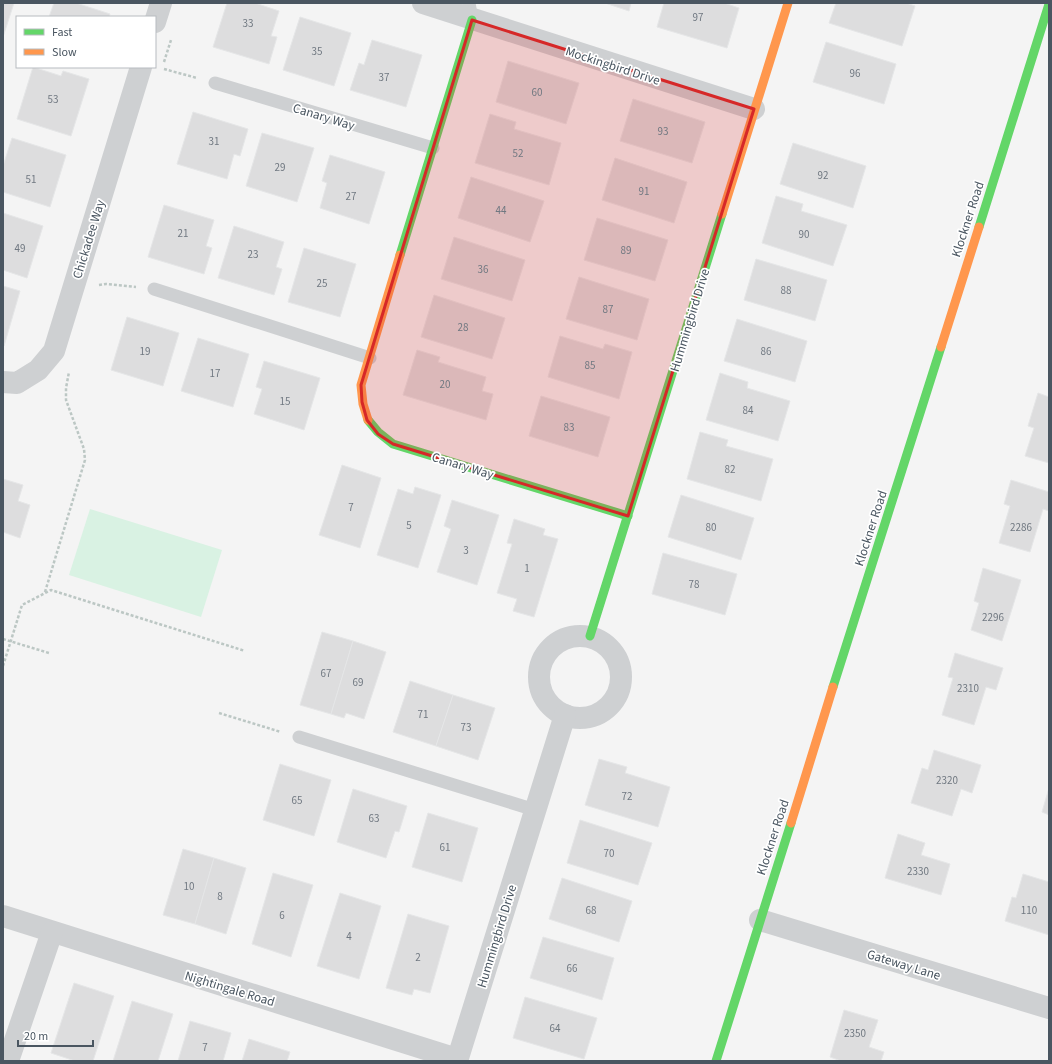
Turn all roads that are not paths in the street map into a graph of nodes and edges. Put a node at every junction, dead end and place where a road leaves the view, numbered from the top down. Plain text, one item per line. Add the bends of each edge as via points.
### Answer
1 (161, 3) edge
2 (423, 3) edge
3 (788, 3) edge
4 (1049, 4) edge
5 (470, 11) edge
6 (156, 19) edge
7 (141, 68) edge
8 (215, 83) road end
9 (754, 110) junction
10 (433, 148) junction
11 (154, 289) road end
12 (370, 358) junction
13 (3, 382) edge
14 (628, 516) junction
15 (590, 636) junction
16 (565, 715) junction
17 (299, 737) road end
18 (536, 810) junction
19 (3, 916) edge
20 (760, 920) junction
21 (52, 932) junction
22 (1049, 1008) edge
23 (457, 1060) edge
24 (8, 1061) edge
25 (716, 1061) edge

1 - 6 street
2 - 5 street, Mockingbird Drive
3 - 9 street, Hummingbird Drive
4 - 20 street, Klockner Road
5 - 9 street, Mockingbird Drive
5 - 10 street, Canary Way
7 - 13 street, Chickadee Way via 54,351 38,370 17,382
8 - 10 lane, Canary Way
9 - 14 street, Hummingbird Drive
10 - 12 street, Canary Way
11 - 12 lane
12 - 14 street, Canary Way via 361,385 362,402 367,420 378,434 393,444
14 - 15 street, Hummingbird Drive
15 - 16 street via 576,635 563,639 552,646 544,658 540,671 544,697 553,708
15 - 16 street via 612,650 619,662 620,689 613,701 598,714 578,718
16 - 18 street, Hummingbird Drive
17 - 18 lane
18 - 23 street, Hummingbird Drive
19 - 21 street, Nightingale Road
20 - 22 street, Gateway Lane
20 - 25 street, Klockner Road
21 - 23 street, Nightingale Road
21 - 24 street

